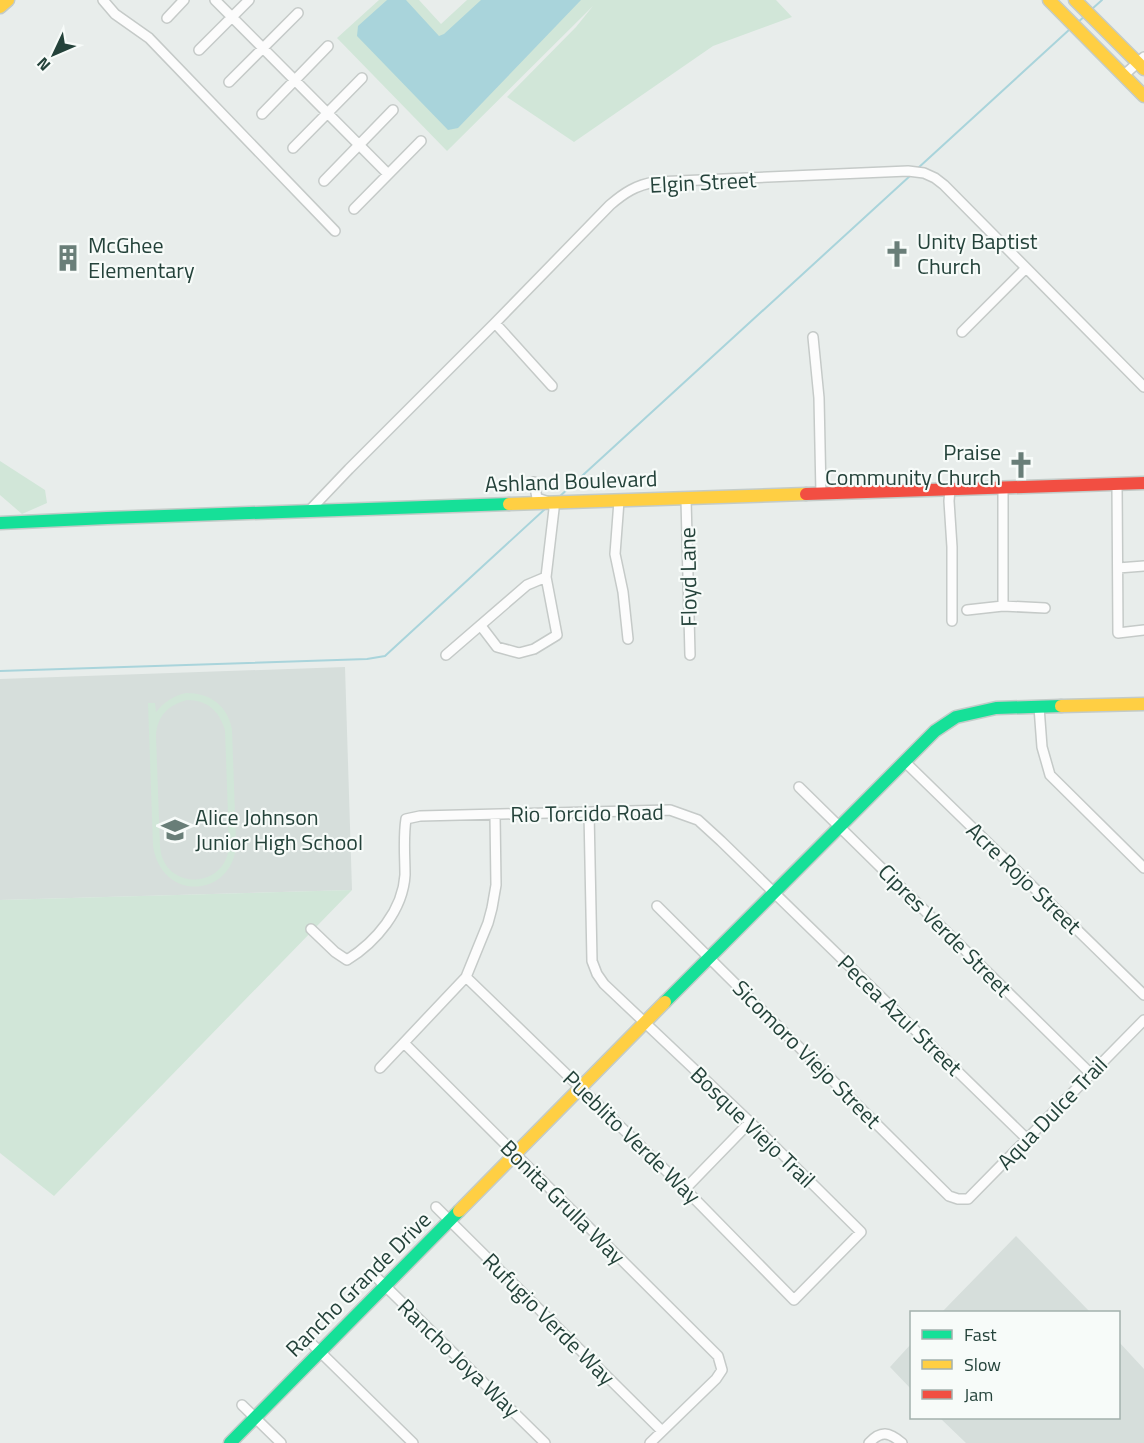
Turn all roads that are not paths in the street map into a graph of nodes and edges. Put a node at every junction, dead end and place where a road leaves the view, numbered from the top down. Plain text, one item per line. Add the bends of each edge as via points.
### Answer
1 (8, 0) edge
2 (102, 0) edge
3 (184, 0) edge
4 (214, 0) edge
5 (249, 0) edge
6 (1049, 0) edge
7 (1077, 2) edge
8 (0, 7) edge
9 (298, 13) dead end
10 (232, 17) junction
11 (167, 18) dead end
12 (328, 46) dead end
13 (263, 48) junction
14 (199, 50) dead end
15 (1142, 63) edge
16 (1124, 75) junction
17 (362, 78) dead end
18 (295, 80) junction
19 (230, 81) dead end
20 (1144, 96) edge
21 (393, 110) dead end
22 (327, 113) junction
23 (262, 114) dead end
24 (421, 141) dead end
25 (358, 144) junction
26 (293, 148) dead end
27 (388, 174) junction
28 (324, 181) dead end
29 (354, 209) dead end
30 (335, 231) dead end
31 (1026, 268) junction
32 (495, 323) junction
33 (962, 332) dead end
34 (813, 337) dead end
35 (552, 386) dead end
36 (1144, 387) edge
37 (534, 482) dead end
38 (1144, 483) edge
39 (1118, 484) junction
40 (1003, 488) junction
41 (950, 489) junction
42 (821, 494) junction
43 (686, 498) junction
44 (618, 501) junction
45 (552, 503) junction
46 (309, 511) junction
47 (0, 523) edge
48 (1144, 566) edge
49 (1118, 568) junction
50 (546, 577) junction
51 (1003, 606) junction
52 (1045, 608) dead end
53 (967, 610) dead end
54 (952, 621) dead end
55 (481, 626) junction
56 (1144, 630) edge
57 (628, 639) dead end
58 (446, 655) dead end
59 (690, 656) dead end
60 (1144, 704) edge
61 (1039, 707) junction
62 (904, 761) junction
63 (799, 787) dead end
64 (589, 812) junction
65 (495, 815) junction
66 (839, 826) junction
67 (1144, 868) edge
68 (774, 892) junction
69 (657, 906) dead end
70 (311, 929) dead end
71 (710, 957) junction
72 (466, 977) junction
73 (1144, 995) edge
74 (1144, 1020) edge
75 (645, 1023) junction
76 (404, 1043) junction
77 (380, 1068) dead end
78 (1091, 1074) junction
79 (582, 1088) junction
80 (750, 1122) junction
81 (1027, 1139) junction
82 (515, 1155) junction
83 (685, 1189) junction
84 (958, 1199) joint
85 (436, 1207) dead end
86 (450, 1221) junction
87 (372, 1273) dead end
88 (385, 1286) junction
89 (794, 1300) joint
90 (308, 1340) dead end
91 (320, 1352) junction
92 (242, 1405) dead end
93 (256, 1418) junction
94 (662, 1431) junction
95 (230, 1443) edge
96 (282, 1443) edge
97 (413, 1443) edge
98 (545, 1443) edge
99 (650, 1443) edge
100 (869, 1443) edge
101 (903, 1443) edge

1 - 8 street
2 - 30 street via 149,38
3 - 11 street
4 - 10 street
5 - 10 street
6 - 16 street
7 - 15 street
9 - 13 street
10 - 13 street
10 - 14 street
12 - 18 street
13 - 18 street
13 - 19 street
15 - 16 street
16 - 20 street
17 - 22 street
18 - 22 street
18 - 23 street
21 - 25 street
22 - 25 street
22 - 26 street
24 - 27 street
25 - 27 street
25 - 28 street
27 - 29 street
31 - 32 street, Elgin Street via 944,185 924,173 655,182 622,194
31 - 33 street
31 - 36 street, Elgin Street
32 - 35 street
32 - 46 street, Elgin Street
34 - 42 street
37 - 45 street via 537,498
38 - 39 street, Ashland Boulevard
39 - 40 street, Ashland Boulevard
39 - 49 street
40 - 41 street, Ashland Boulevard
40 - 51 street
41 - 42 street, Ashland Boulevard
41 - 54 street
42 - 43 street, Ashland Boulevard
43 - 44 street, Ashland Boulevard
43 - 59 street, Floyd Lane
44 - 45 street, Ashland Boulevard
44 - 57 street via 615,554
45 - 46 street, Ashland Boulevard
45 - 50 street
46 - 47 street, Ashland Boulevard
48 - 49 street
49 - 56 street via 1119,633
50 - 55 street via 527,585
50 - 55 street via 557,635 519,653 497,647
51 - 52 street
51 - 53 street
55 - 58 street
60 - 61 street, Rancho Grande Drive
61 - 62 street, Rancho Grande Drive via 996,708 956,717
61 - 67 street via 1042,747 1050,775
62 - 66 street, Rancho Grande Drive
62 - 73 street, Acre Rojo Street
63 - 66 street, Cipres Verde Street
64 - 65 street, Rio Torcido Road
64 - 68 street, Rio Torcido Road via 670,810 698,820
64 - 75 street, Bosque Viejo Trail via 592,961 603,984
65 - 70 street, Rio Torcido Road via 406,819 404,884 399,900 380,931 347,960
65 - 72 street via 496,885 492,908
66 - 68 street, Rancho Grande Drive
66 - 78 street, Cipres Verde Street
68 - 71 street, Rancho Grande Drive
68 - 81 street, Pecea Azul Street
69 - 71 street, Sicomoro Viejo Street
71 - 75 street, Rancho Grande Drive
71 - 84 street, Sicomoro Viejo Street via 949,1196
72 - 76 street
72 - 79 street, Pueblito Verde Way
74 - 78 street, Aqua Dulce Trail
75 - 79 street, Rancho Grande Drive
75 - 80 street, Bosque Viejo Trail
76 - 77 street
76 - 82 street, Bonita Grulla Way
78 - 81 street, Aqua Dulce Trail
79 - 82 street, Rancho Grande Drive
79 - 83 street, Pueblito Verde Way
80 - 83 street
80 - 89 street, Bosque Viejo Trail via 861,1232
81 - 84 street, Aqua Dulce Trail via 968,1199
82 - 86 street, Rancho Grande Drive
82 - 94 street, Bonita Grulla Way via 718,1356 722,1370 716,1379
83 - 89 street, Pueblito Verde Way
85 - 86 street, Rufugio Verde Way
86 - 88 street, Rancho Grande Drive
86 - 94 street, Rufugio Verde Way
87 - 88 street, Rancho Joya Way
88 - 91 street, Rancho Grande Drive
88 - 98 street, Rancho Joya Way
90 - 91 street
91 - 93 street, Rancho Grande Drive
91 - 97 street
92 - 93 street
93 - 95 street, Rancho Grande Drive
93 - 96 street
94 - 99 street
100 - 101 street via 883,1433

